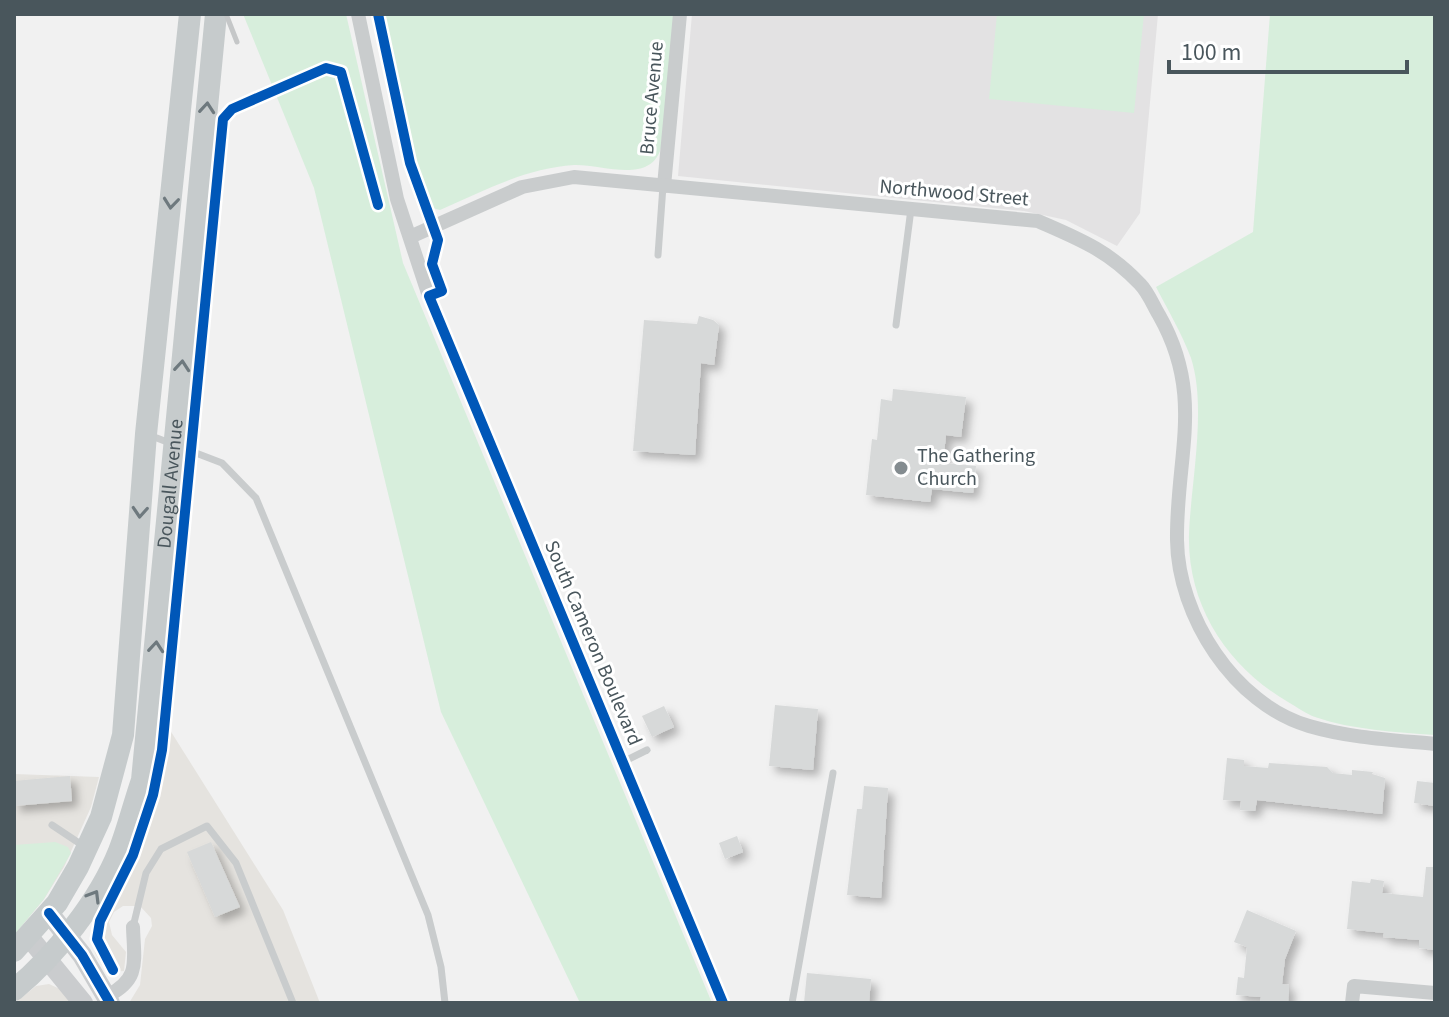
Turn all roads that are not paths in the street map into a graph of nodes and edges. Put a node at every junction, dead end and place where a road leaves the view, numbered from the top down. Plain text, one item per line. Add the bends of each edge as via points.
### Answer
1 (190, 14) edge
2 (216, 14) edge
3 (358, 14) edge
4 (680, 14) edge
5 (664, 186) junction
6 (911, 209) junction
7 (410, 237) junction
8 (658, 255) dead end
9 (896, 325) dead end
10 (146, 434) junction
11 (175, 444) junction
12 (1435, 744) edge
13 (647, 750) dead end
14 (623, 762) junction
15 (833, 773) dead end
16 (52, 825) dead end
17 (87, 848) junction
18 (49, 913) junction
19 (133, 927) joint
20 (67, 935) junction
21 (22, 944) edge
22 (48, 959) junction
23 (14, 990) edge
24 (1435, 993) edge
25 (108, 999) edge
26 (83, 1003) edge
27 (293, 1003) edge
28 (445, 1003) edge
29 (723, 1003) edge
30 (792, 1003) edge
31 (1352, 1003) edge

1 -> 10 main road, Dougall Avenue
11 -> 2 main road, Dougall Avenue
3 - 7 street, South Cameron Boulevard via 397,199
4 - 5 street, Bruce Avenue
5 - 6 street, Northwood Street
5 - 7 street, Northwood Street via 574,177 522,187
5 - 8 lane
6 - 9 lane
6 - 12 street, Northwood Street via 1038,221 1101,249 1142,286 1170,336 1184,381 1187,423 1177,540 1184,589 1205,639 1237,679 1267,705 1306,725 1358,737
7 - 14 street, South Cameron Boulevard via 429,296
10 - 11 lane
10 -> 17 main road, Dougall Avenue via 123,735
20 -> 11 main road, Dougall Avenue via 118,853 142,780
11 - 28 lane via 222,463 256,498 428,915
13 - 14 lane
14 - 29 street, South Cameron Boulevard
15 - 30 lane
16 - 17 lane
17 - 18 main road, Dougall Avenue
18 - 20 street
18 - 21 main road, Dougall Avenue
19 - 25 street via 134,972
19 - 27 lane via 146,873 161,849 207,826 236,863
20 - 22 main road, Dougall Avenue
20 - 25 street
21 - 22 street, Dougall Avenue
22 - 23 main road
22 - 26 street, Dougall Avenue
24 - 31 street via 1354,986

